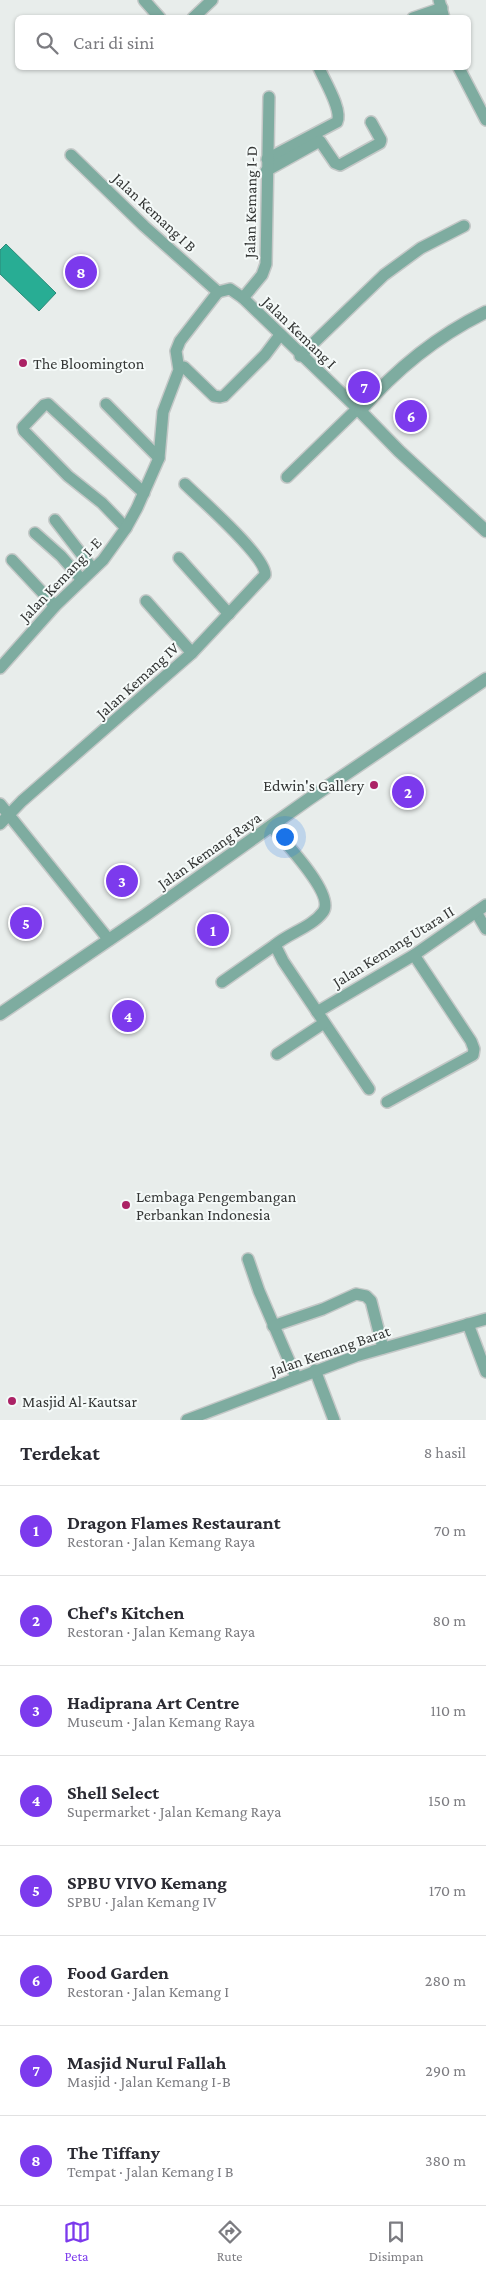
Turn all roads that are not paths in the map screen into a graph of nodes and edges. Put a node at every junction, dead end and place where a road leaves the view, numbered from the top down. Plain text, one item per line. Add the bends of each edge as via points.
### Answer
1 (144, 0) edge
2 (212, 0) edge
3 (442, 8) edge
4 (157, 15) edge
5 (196, 15) edge
6 (422, 15) edge
7 (319, 70) edge
8 (460, 70) edge
9 (269, 97) dead end
10 (486, 120) edge
11 (371, 122) dead end
12 (71, 155) dead end
13 (266, 165) junction
14 (464, 226) dead end
15 (218, 292) junction
16 (243, 298) junction
17 (486, 312) edge
18 (280, 335) junction
19 (300, 356) junction
20 (184, 367) dead end
21 (106, 404) dead end
22 (358, 410) junction
23 (159, 458) junction
24 (287, 477) dead end
25 (184, 484) dead end
26 (144, 493) junction
27 (55, 520) dead end
28 (126, 528) junction
29 (486, 531) edge
30 (34, 533) dead end
31 (179, 558) dead end
32 (12, 560) dead end
33 (93, 569) junction
34 (82, 580) junction
35 (146, 601) dead end
36 (55, 606) junction
37 (229, 614) junction
38 (192, 653) junction
39 (1, 668) edge
40 (486, 679) edge
41 (0, 804) edge
42 (4, 820) edge
43 (271, 826) junction
44 (481, 909) edge
45 (486, 929) edge
46 (109, 940) junction
47 (275, 945) junction
48 (414, 956) junction
49 (222, 982) dead end
50 (317, 1012) junction
51 (0, 1014) edge
52 (324, 1023) junction
53 (277, 1054) dead end
54 (369, 1089) dead end
55 (387, 1102) dead end
56 (248, 1259) dead end
57 (486, 1319) edge
58 (468, 1324) junction
59 (273, 1326) junction
60 (383, 1348) junction
61 (315, 1370) junction
62 (486, 1372) edge
63 (296, 1378) junction
64 (187, 1420) edge
65 (334, 1420) edge

1 - 4 street
2 - 5 street
3 - 6 street
7 - 13 street via 338,109 337,122
8 - 10 street
9 - 13 street, Jalan Kemang I-D
11 - 13 street via 380,143 340,164 335,164 320,141
12 - 15 street, Jalan Kemang I B
13 - 16 street, Jalan Kemang I-D via 265,271
14 - 19 street via 422,248 384,275
15 - 16 street, Jalan Kemang I via 230,289
15 - 23 street, Jalan Kemang I-E via 180,341 176,351 179,370 163,412
16 - 18 street, Jalan Kemang I
17 - 22 street via 424,349
18 - 19 street, Jalan Kemang I
18 - 20 street via 265,355 220,398
19 - 22 street, Jalan Kemang I
21 - 23 street
22 - 24 street
22 - 29 street, Jalan Kemang I
23 - 26 street, Jalan Kemang I-E
25 - 37 street, Jalan Kemang IV via 242,539 265,568 263,580
26 - 28 street, Jalan Kemang I-E
26 - 28 street via 48,404 23,427 68,476 102,503
27 - 33 street
28 - 33 street, Jalan Kemang I-E
30 - 34 street
31 - 37 street
32 - 36 street
33 - 34 street, Jalan Kemang I-E
34 - 36 street, Jalan Kemang I-E
35 - 38 street
36 - 39 street, Jalan Kemang I-E
37 - 38 street, Jalan Kemang IV
38 - 42 street, Jalan Kemang IV
40 - 43 street, Jalan Kemang Raya
41 - 42 street
42 - 46 street
43 - 46 street, Jalan Kemang Raya
43 - 47 street via 305,866 324,895 326,904 318,917
44 - 45 street
44 - 48 street, Jalan Kemang Utara II
46 - 51 street, Jalan Kemang Raya
47 - 49 street
47 - 50 street
48 - 50 street, Jalan Kemang Utara II
48 - 55 street via 471,1041 473,1055
50 - 52 street
52 - 53 street
52 - 54 street
56 - 59 street
57 - 58 street, Jalan Kemang Barat
58 - 60 street, Jalan Kemang Barat
58 - 62 street
59 - 60 street via 362,1294 371,1302
59 - 63 street
60 - 61 street, Jalan Kemang Barat
61 - 63 street, Jalan Kemang Barat
61 - 65 street
63 - 64 street, Jalan Kemang Barat

